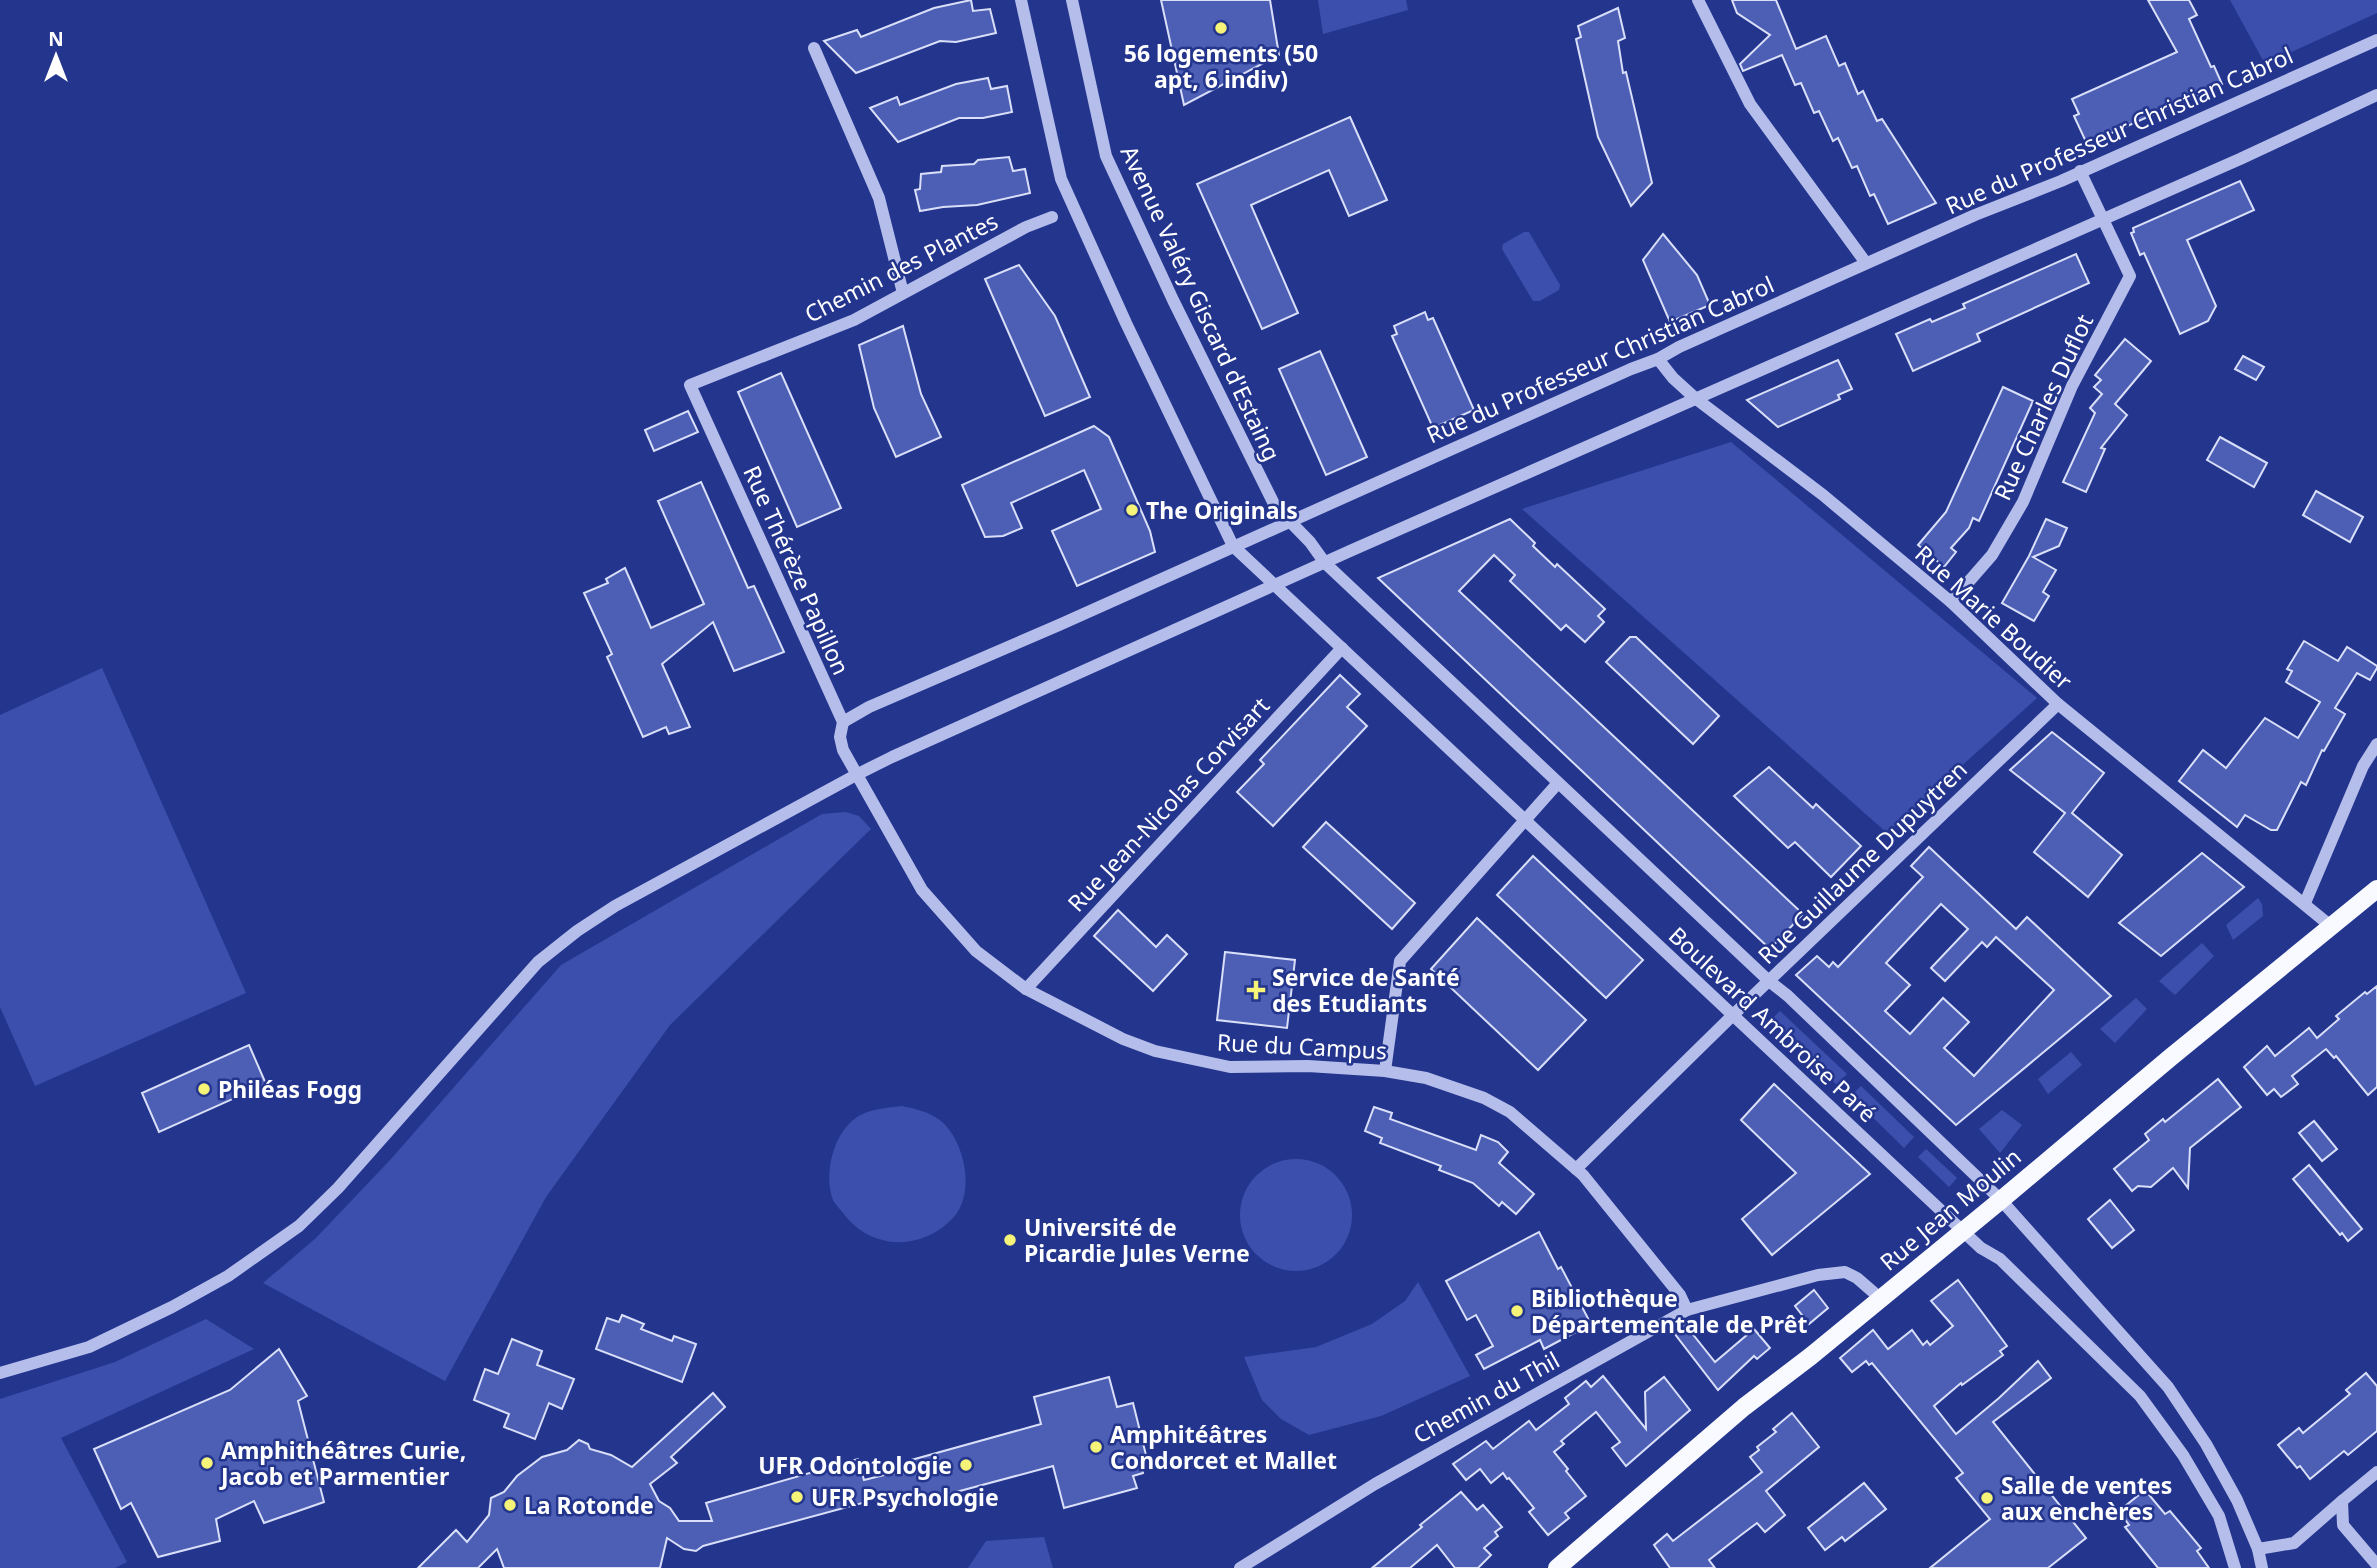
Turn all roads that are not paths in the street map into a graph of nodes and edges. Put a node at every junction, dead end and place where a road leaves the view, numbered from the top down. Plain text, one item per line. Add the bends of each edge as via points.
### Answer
1 (1021, 0) edge
2 (1072, 0) edge
3 (1698, 0) edge
4 (2377, 40) edge
5 (814, 48) dead end
6 (2377, 95) edge
7 (2080, 172) junction
8 (1052, 217) dead end
9 (2103, 218) junction
10 (1867, 263) junction
11 (903, 293) junction
12 (1658, 359) junction
13 (690, 385) joint
14 (1695, 398) junction
15 (1289, 520) junction
16 (1233, 546) junction
17 (1325, 563) junction
18 (1275, 586) junction
19 (1951, 602) junction
20 (1342, 648) junction
21 (2058, 704) junction
22 (843, 722) junction
23 (2377, 744) edge
24 (856, 775) junction
25 (1558, 783) junction
26 (1525, 820) junction
27 (2377, 889) edge
28 (2305, 903) junction
29 (2332, 927) junction
30 (1769, 981) junction
31 (1026, 989) junction
32 (1733, 1015) junction
33 (1385, 1071) junction
34 (1576, 1169) junction
35 (2001, 1200) junction
36 (1963, 1231) junction
37 (1880, 1298) junction
38 (1688, 1310) junction
39 (0, 1373) edge
40 (2377, 1472) edge
41 (2342, 1501) junction
42 (2258, 1549) junction
43 (2377, 1565) edge
44 (1240, 1568) edge
45 (1556, 1568) edge
46 (2235, 1568) edge
47 (2262, 1568) edge

1 - 16 street via 1060,178
2 - 15 street, Avenue Valéry Giscard d'Estaing via 1106,156 1251,457 1276,506
3 - 10 street via 1750,104
4 - 7 street, Rue du Professeur Christian Cabrol
5 - 11 street via 878,198
6 - 9 street
7 - 9 street
7 - 10 street, Rue du Professeur Christian Cabrol
8 - 11 street, Chemin des Plantes
9 - 14 street
9 - 19 street, Rue Charles Duflot via 2130,276 2072,386 2023,502 1992,555
10 - 12 street, Rue du Professeur Christian Cabrol
11 - 13 street, Chemin des Plantes via 853,320
12 - 14 street, Rue Marie Boudier
12 - 15 street, Rue du Professeur Christian Cabrol
13 - 22 street, Rue Thérèze Papillon
14 - 17 street
14 - 19 street, Rue Marie Boudier via 1824,495
15 - 16 street, Rue du Professeur Christian Cabrol
15 - 17 street, Avenue Valéry Giscard d'Estaing
16 - 18 street, Boulevard Ambroise Paré
16 - 22 street, Rue du Professeur Christian Cabrol
17 - 18 street
17 - 25 street, Boulevard Ambroise Paré
18 - 20 street, Boulevard Ambroise Paré
18 - 24 street
19 - 21 street, Rue Marie Boudier
20 - 26 street, Boulevard Ambroise Paré
20 - 31 street, Rue Jean-Nicolas Corvisart
21 - 28 street, Rue Marie Boudier
21 - 30 street, Rue Guillaume Dupuytren
22 - 24 street, Rue Thérèze Papillon via 843,750
23 - 28 street via 2363,766
24 - 31 street, Rue du Campus via 922,890 976,951
24 - 39 street via 615,906 538,961 338,1188 266,1251 204,1290 89,1347
25 - 26 street
25 - 30 street, Boulevard Ambroise Paré
26 - 32 street, Boulevard Ambroise Paré
26 - 33 street via 1400,961
27 - 29 main road, Rue Jean Moulin
28 - 29 street, Rue Marie Boudier
29 - 35 main road, Rue Jean Moulin
30 - 32 street, Rue Guillaume Dupuytren
30 - 35 street, Boulevard Ambroise Paré
31 - 33 street, Rue du Campus via 1123,1040 1155,1051 1230,1067
32 - 34 street, Rue Guillaume Dupuytren
32 - 36 street, Boulevard Ambroise Paré
33 - 34 street, Rue du Campus via 1426,1078 1484,1098 1510,1112
34 - 38 street, Rue du Campus
35 - 36 main road, Rue Jean Moulin
35 - 42 street, Boulevard Ambroise Paré via 2168,1387 2231,1489
36 - 37 main road, Rue Jean Moulin
36 - 46 street, Boulevard Ambroise Paré via 2000,1259 2140,1396 2219,1516
37 - 38 street, Chemin du Thil via 1845,1272
37 - 45 main road, Rue Jean Moulin
38 - 44 street, Chemin du Thil via 1418,1459
40 - 41 street
41 - 42 street via 2294,1543
41 - 43 street via 2343,1525
42 - 47 street, Boulevard Ambroise Paré

